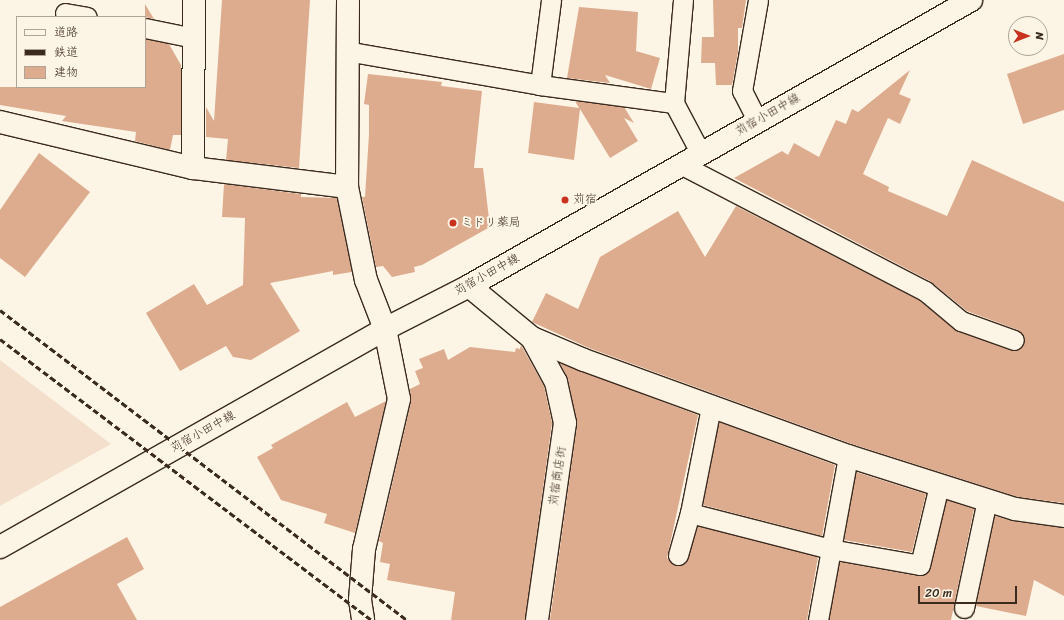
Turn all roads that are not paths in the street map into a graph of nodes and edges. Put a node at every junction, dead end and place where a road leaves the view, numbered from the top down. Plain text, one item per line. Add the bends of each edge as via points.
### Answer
1 (194, 0) edge
2 (348, 0) edge
3 (551, 0) edge
4 (684, 0) edge
5 (758, 0) edge
6 (971, 0) edge
7 (65, 13) dead end
8 (82, 16) edge
9 (146, 28) edge
10 (194, 38) junction
11 (346, 51) junction
12 (540, 85) junction
13 (674, 103) junction
14 (757, 120) junction
15 (0, 122) edge
16 (701, 154) junction
17 (682, 165) junction
18 (193, 168) junction
19 (347, 187) junction
20 (469, 286) junction
21 (385, 329) junction
22 (532, 338) junction
23 (1014, 340) dead end
24 (711, 407) junction
25 (848, 456) junction
26 (938, 485) junction
27 (988, 500) junction
28 (690, 514) junction
29 (1064, 516) edge
30 (0, 547) edge
31 (830, 548) junction
32 (678, 555) dead end
33 (964, 608) dead end
34 (362, 620) edge
35 (537, 620) edge
36 (818, 620) edge

1 - 10 street
2 - 11 street
3 - 12 lane
4 - 13 lane
5 - 14 lane via 742,91
6 - 14 street, 苅宿小田中線
7 - 8 lane
9 - 10 lane
10 - 18 street
11 - 12 lane
11 - 19 street
12 - 13 lane
13 - 16 lane
14 - 16 street, 苅宿小田中線
15 - 18 street
16 - 17 street, 苅宿小田中線
17 - 20 street, 苅宿小田中線
17 - 23 lane via 925,291 961,321
18 - 19 street
19 - 21 street via 366,280
20 - 21 street, 苅宿小田中線
20 - 22 street
21 - 30 street, 苅宿小田中線
21 - 34 street via 399,398 364,549 360,600
22 - 24 street
22 - 35 street, 苅宿商店街 via 556,382 565,423
24 - 25 street
24 - 28 lane
25 - 26 street
25 - 31 lane
26 - 27 street
26 - 31 lane via 920,565
27 - 29 street via 1015,509
27 - 33 lane
28 - 31 lane
28 - 32 lane
31 - 36 lane

